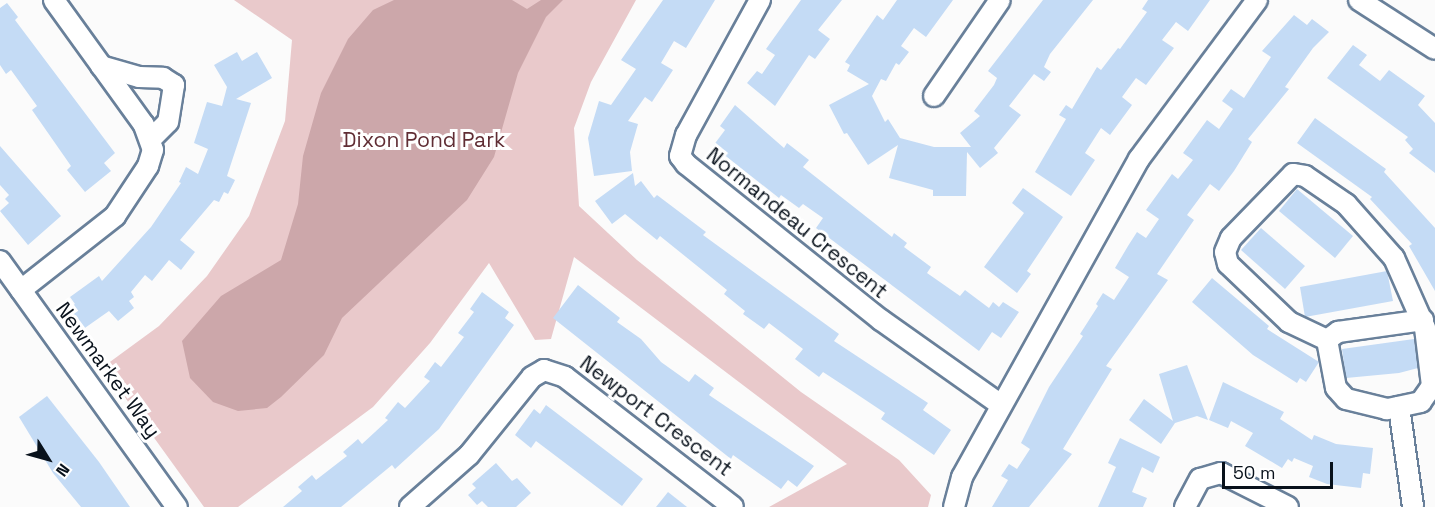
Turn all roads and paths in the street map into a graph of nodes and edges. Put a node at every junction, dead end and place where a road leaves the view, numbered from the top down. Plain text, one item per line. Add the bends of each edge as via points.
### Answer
1 (54, 0) edge
2 (760, 0) edge
3 (1000, 0) edge
4 (1257, 0) edge
5 (1359, 0) edge
6 (1435, 49) edge
7 (101, 66) junction
8 (933, 96) dead end
9 (152, 138) junction
10 (0, 261) edge
11 (21, 290) junction
12 (1423, 320) junction
13 (1327, 340) junction
14 (1001, 405) junction
15 (1399, 407) junction
16 (421, 504) edge
17 (177, 507) edge
18 (733, 507) edge
19 (954, 507) edge
20 (1185, 507) edge
21 (1288, 507) edge
22 (1413, 507) edge

1 - 7 street
2 - 14 street, Normandeau Crescent via 686,135 681,156 881,320
3 - 8 street
4 - 14 street via 1139,159
5 - 6 street
7 - 9 street
7 - 9 street via 139,77 163,78 174,85 168,122
9 - 11 street via 148,166 115,216
10 - 11 street, Newmarket Way
11 - 17 street, Newmarket Way
12 - 13 street via 1338,332
12 - 13 street via 1390,252 1346,204 1305,176 1293,174 1231,238 1226,257 1233,270 1289,322
12 - 15 street via 1432,386 1421,402
13 - 15 street via 1336,388 1346,399 1356,405
14 - 19 street via 962,477
15 - 22 street
16 - 18 street, Newport Crescent via 478,444 532,376 550,370
20 - 21 street via 1200,479 1214,473 1226,475

